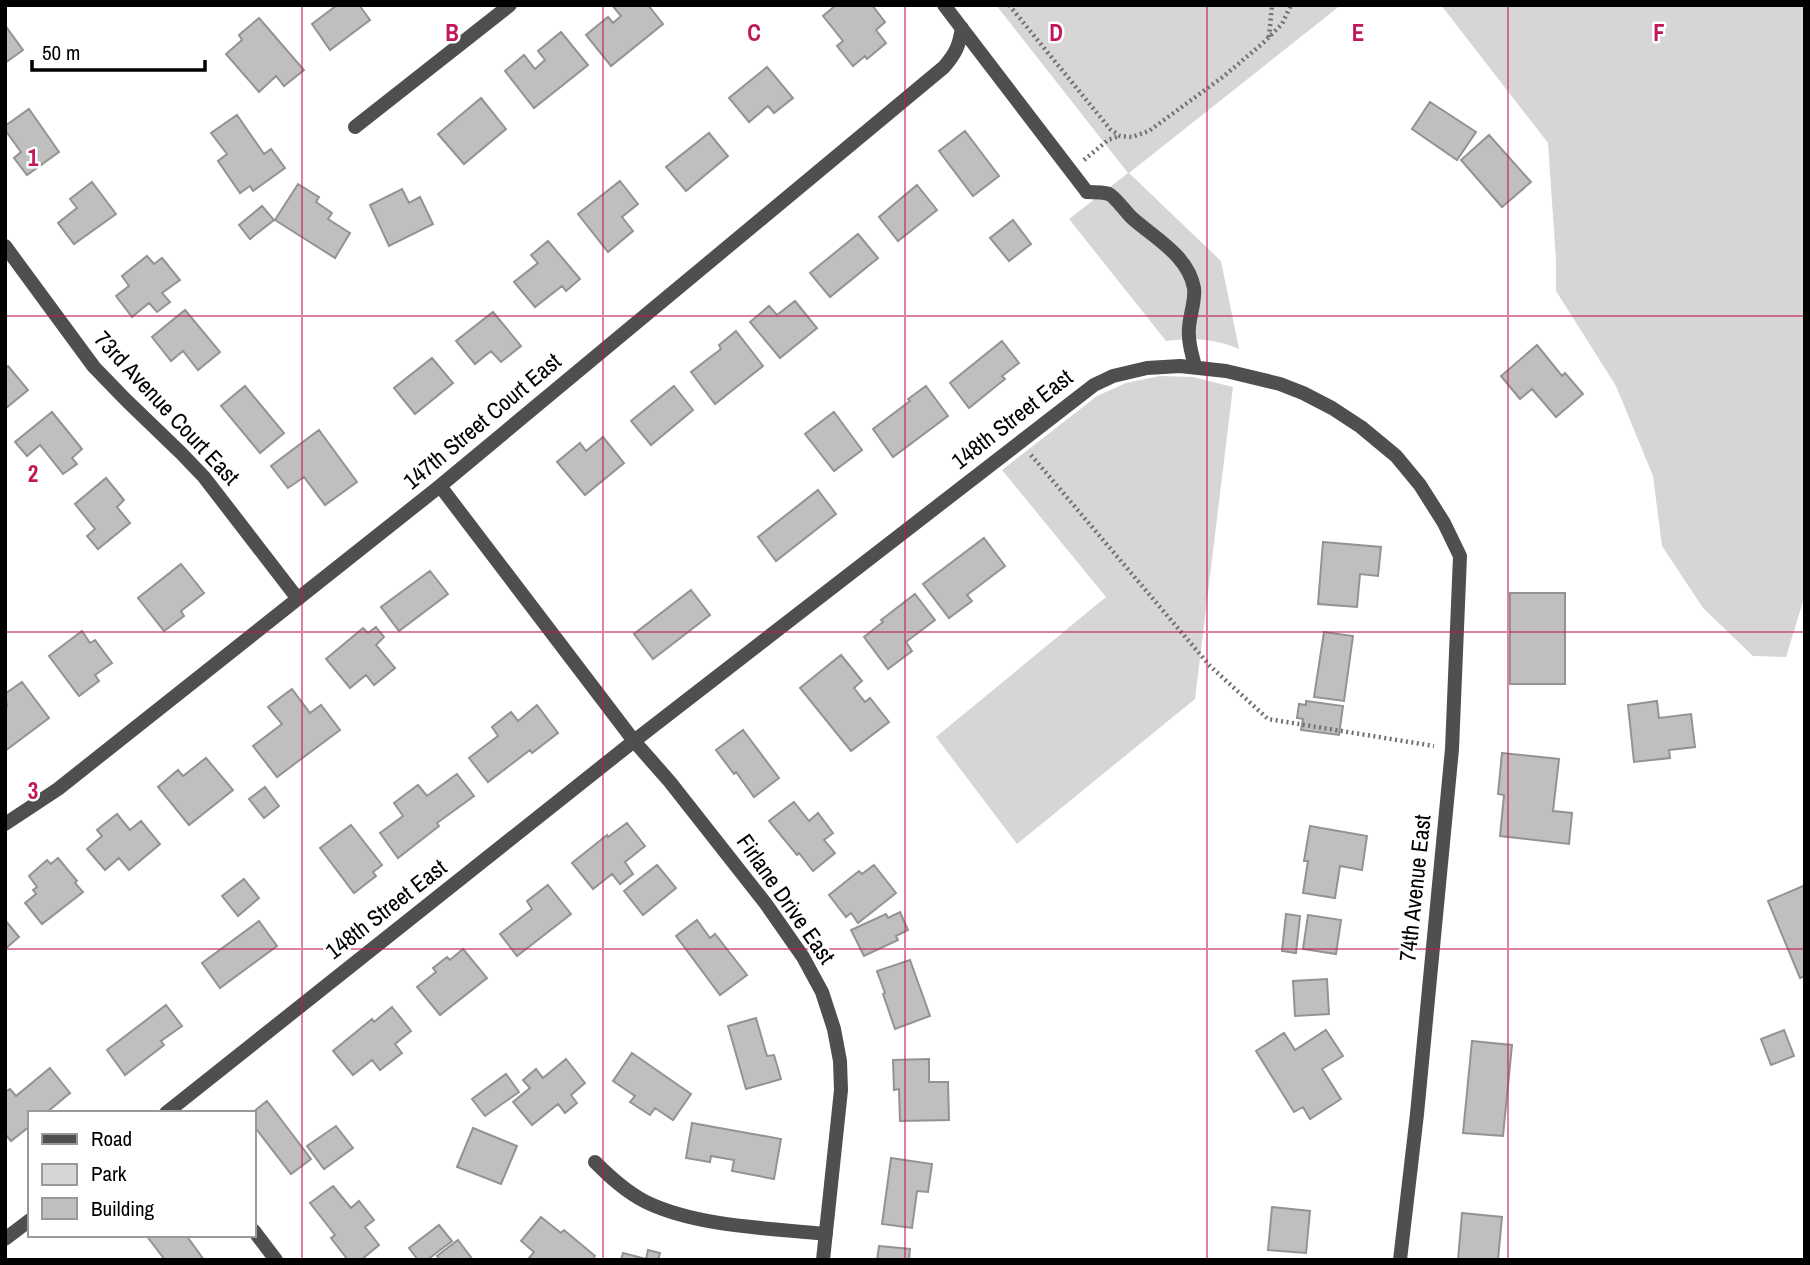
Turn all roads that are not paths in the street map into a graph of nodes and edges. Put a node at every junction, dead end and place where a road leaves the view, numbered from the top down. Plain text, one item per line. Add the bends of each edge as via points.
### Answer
1 (510, 5) edge
2 (944, 5) edge
3 (962, 28) junction
4 (355, 127) dead end
5 (5, 246) edge
6 (1195, 368) junction
7 (440, 486) junction
8 (1444, 523) joint
9 (298, 599) junction
10 (634, 741) junction
11 (5, 824) edge
12 (169, 1111) edge
13 (594, 1163) dead end
14 (28, 1222) edge
15 (256, 1234) edge
16 (826, 1234) junction
17 (5, 1239) edge
18 (276, 1260) edge
19 (823, 1260) edge
20 (1400, 1260) edge

1 - 4 street
2 - 3 street
3 - 6 street via 1087,192 1108,194 1181,260 1194,290 1189,335
3 - 7 street, 147th Street Court East via 959,45 944,67
5 - 9 street, 73rd Avenue Court East via 94,367 204,477
6 - 8 street, 148th Street East via 1280,384 1332,408 1396,456
6 - 10 street, 148th Street East via 1147,368 1094,384
7 - 9 street, 147th Street Court East
7 - 10 street
8 - 20 street, 74th Avenue East via 1460,556 1452,749
9 - 11 street, 147th Street Court East via 58,789
10 - 12 street, 148th Street East
10 - 16 street, Firlane Drive East via 766,904 822,992 834,1029 841,1090
13 - 16 street via 644,1201 673,1213 704,1221
14 - 17 street
15 - 18 street
16 - 19 street, Firlane Drive East

